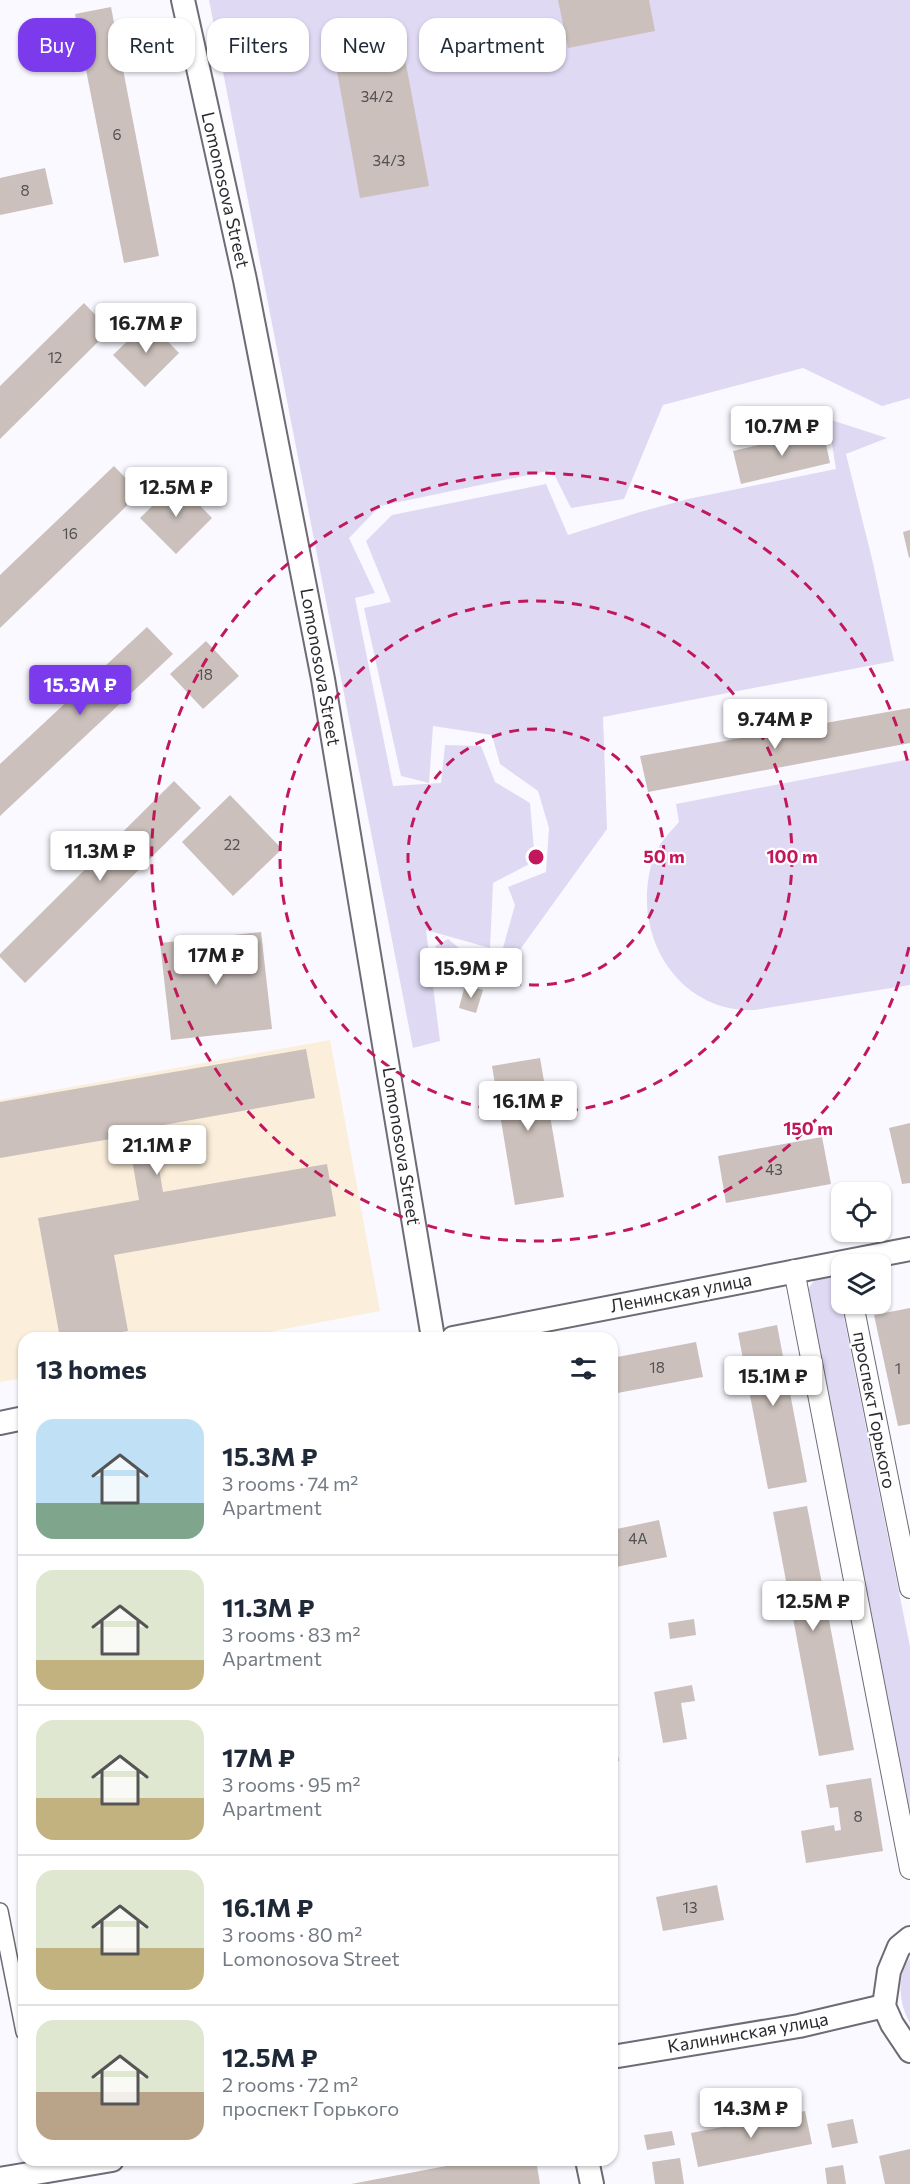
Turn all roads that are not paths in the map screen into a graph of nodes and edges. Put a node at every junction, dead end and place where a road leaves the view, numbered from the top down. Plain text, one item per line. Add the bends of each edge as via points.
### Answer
1 (183, 0) edge
2 (910, 1248) edge
3 (884, 1254) edge
4 (831, 1265) edge
5 (794, 1270) junction
6 (855, 1314) edge
7 (432, 1332) edge
8 (483, 1332) edge
9 (18, 1419) edge
10 (0, 1423) edge
11 (910, 1588) edge
12 (910, 1869) edge
13 (0, 1911) edge
14 (910, 1938) edge
15 (18, 2002) edge
16 (884, 2006) junction
17 (910, 2051) edge
18 (618, 2056) edge
19 (59, 2166) edge
20 (588, 2166) edge
21 (0, 2179) edge
22 (592, 2184) edge

1 - 7 main road, Lomonosova Street via 245,280 323,679
2 - 3 main road, Ленинская улица
4 - 5 main road, Ленинская улица
5 - 8 main road, Ленинская улица
5 - 12 street
6 - 11 street, проспект Горького
9 - 10 main road
13 - 15 street
14 - 16 main road via 899,1947 889,1971
16 - 17 main road
16 - 18 main road, Калининская улица via 799,2026
19 - 21 main road
20 - 22 main road

